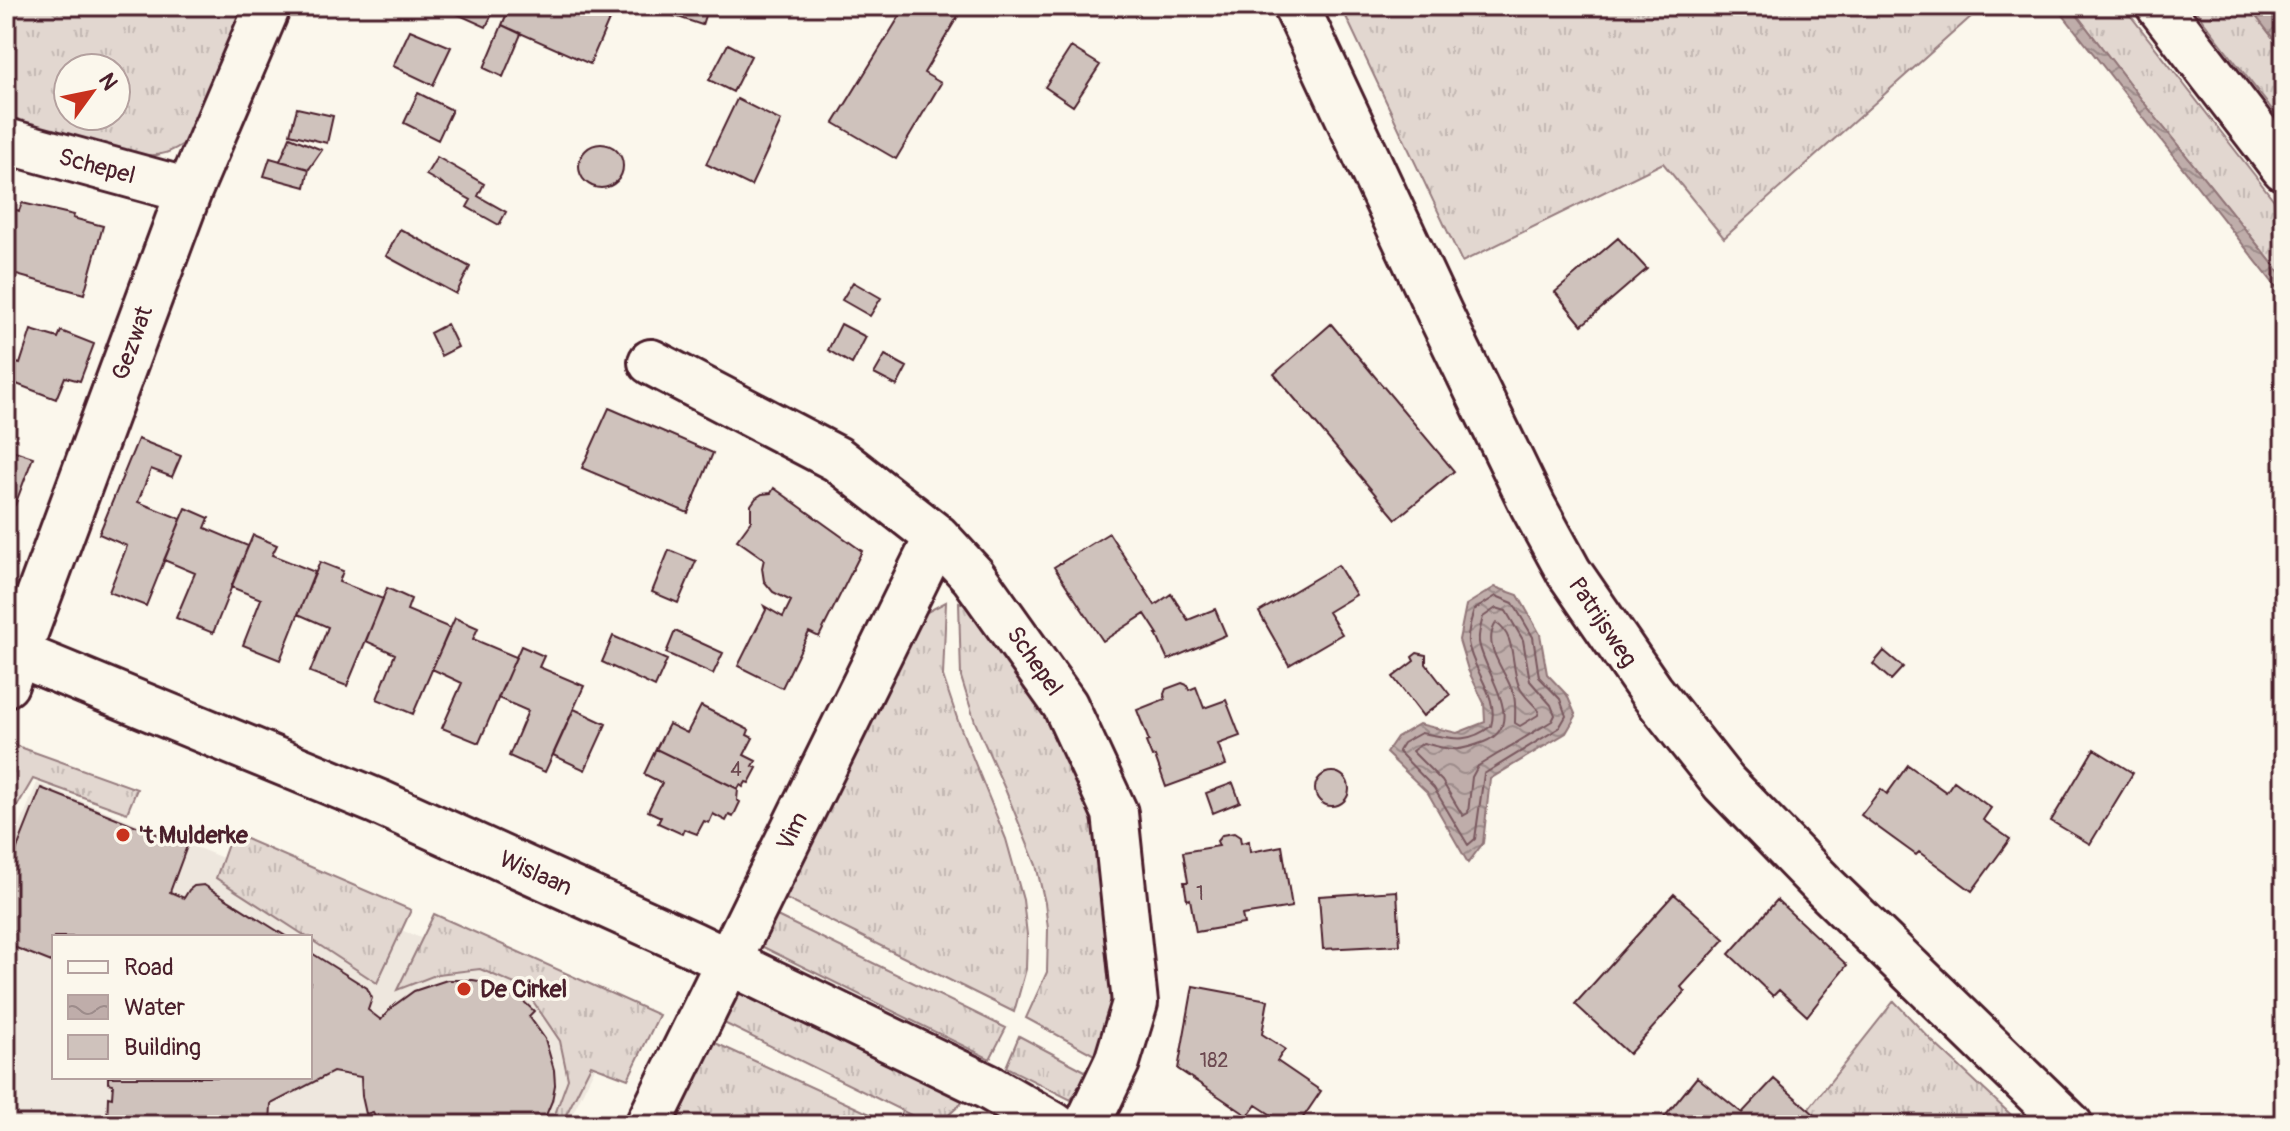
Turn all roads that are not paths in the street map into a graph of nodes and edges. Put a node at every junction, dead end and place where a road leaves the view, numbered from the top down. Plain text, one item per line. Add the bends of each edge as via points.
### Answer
1 (268, 6) edge
2 (1296, 6) edge
3 (2159, 6) edge
4 (6, 141) edge
5 (2284, 168) edge
6 (189, 191) junction
7 (651, 362) dead end
8 (937, 537) junction
9 (10, 662) edge
10 (728, 960) junction
11 (648, 1125) edge
12 (1054, 1125) edge
13 (1087, 1125) edge
14 (2070, 1125) edge

1 - 6 street, Gezwat
2 - 14 street, Patrijsweg via 1533,506 1569,572 1651,691 1724,783 1804,866
3 - 5 street
4 - 6 street, Schepel
6 - 9 street, Gezwat
7 - 8 street, Schepel via 837,459
8 - 10 street, Vim
8 - 13 street, Schepel via 973,576 1065,705 1115,813 1135,1003 1117,1062
9 - 10 street, Wislaan via 378,802
10 - 11 street, Vim
10 - 12 street, Wislaan via 988,1087

